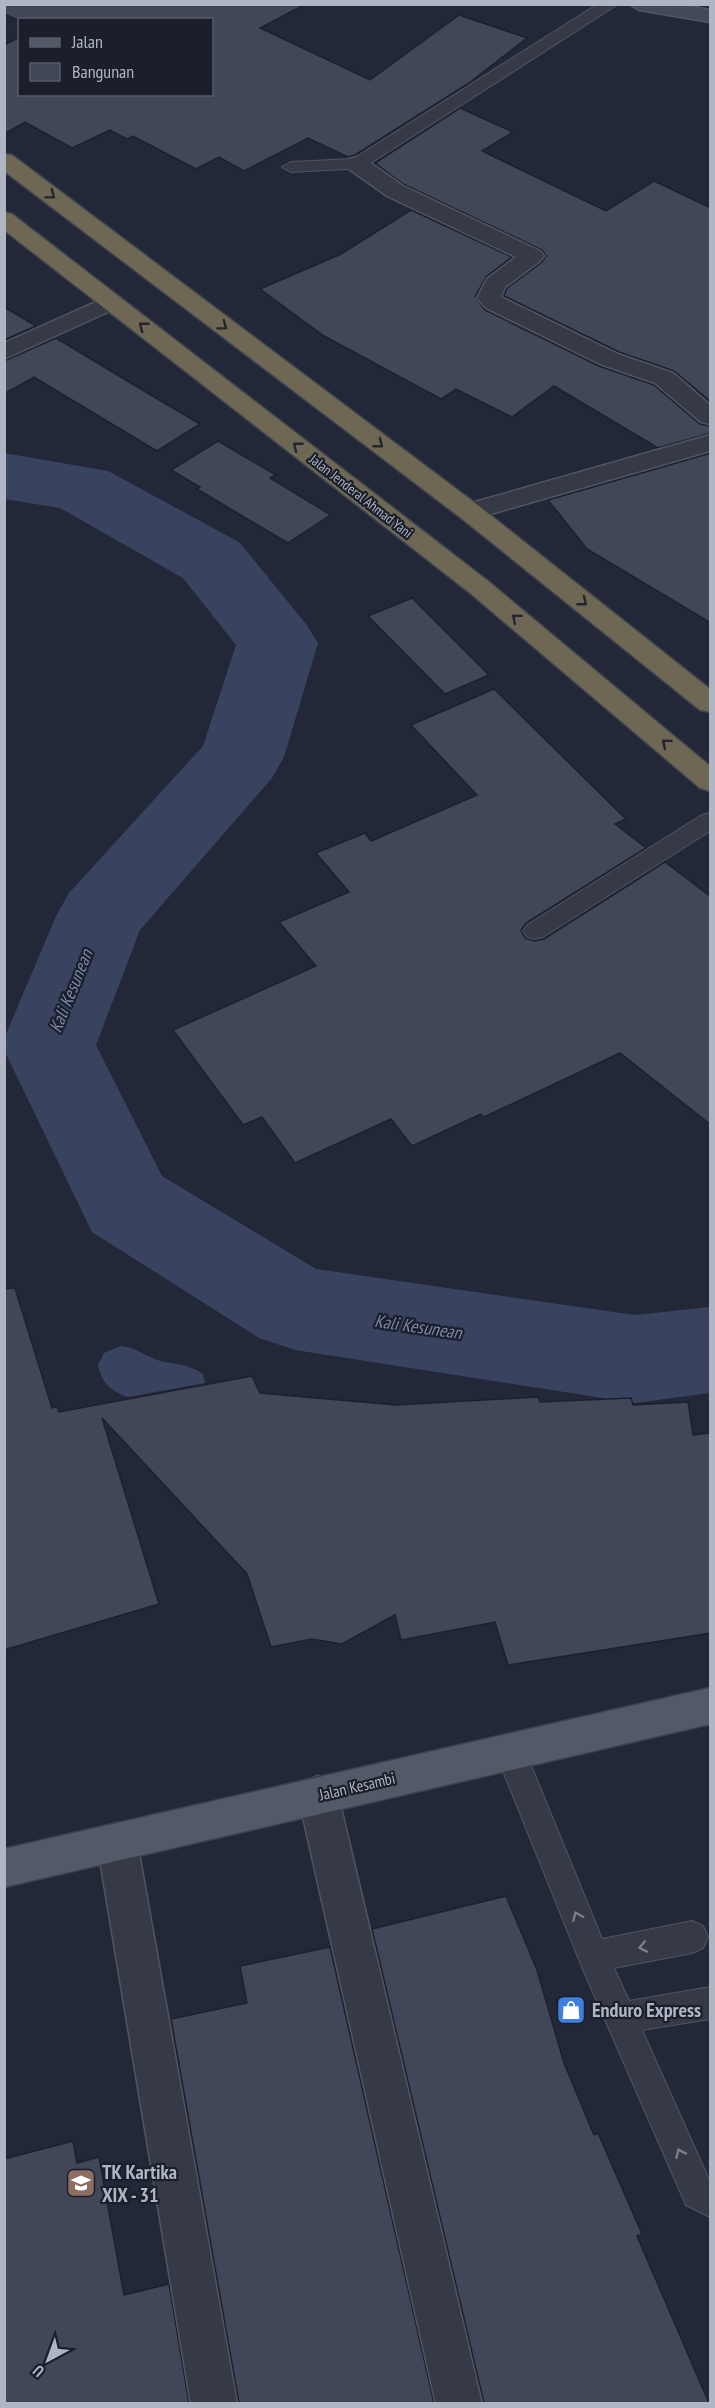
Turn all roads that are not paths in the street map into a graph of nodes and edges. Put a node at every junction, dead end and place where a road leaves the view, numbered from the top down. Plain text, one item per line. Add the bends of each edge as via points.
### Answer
1 (610, 4) edge
2 (639, 4) edge
3 (711, 16) edge
4 (4, 160) edge
5 (357, 164) junction
6 (291, 167) dead end
7 (4, 219) edge
8 (111, 302) junction
9 (4, 352) edge
10 (711, 417) edge
11 (711, 444) edge
12 (470, 512) junction
13 (711, 703) edge
14 (711, 781) edge
15 (711, 821) edge
16 (535, 931) dead end
17 (711, 1706) edge
18 (510, 1751) junction
19 (318, 1795) junction
20 (117, 1842) junction
21 (4, 1868) edge
22 (692, 1937) dead end
23 (593, 1956) junction
24 (710, 2003) edge
25 (621, 2018) junction
26 (711, 2200) edge
27 (214, 2403) edge
28 (459, 2403) edge

1 - 5 lane
2 - 3 street
4 -> 12 highway
5 - 6 lane
5 - 10 street via 395,191 532,256 495,284 489,298 494,303 609,359 664,378
7 - 8 highway, Jalan Jenderal Ahmad Yani
8 - 9 street
14 -> 8 highway, Jalan Jenderal Ahmad Yani via 479,587
11 - 12 street
12 -> 13 highway
15 - 16 lane
17 - 18 main road, Jalan Kesambi
18 - 19 main road, Jalan Kesambi
23 -> 18 lane
19 - 20 main road, Jalan Kesambi
19 - 28 street
20 - 21 main road, Jalan Kesambi
20 - 27 street
22 -> 23 lane
23 - 25 lane
24 - 25 lane
26 -> 25 lane via 698,2193

